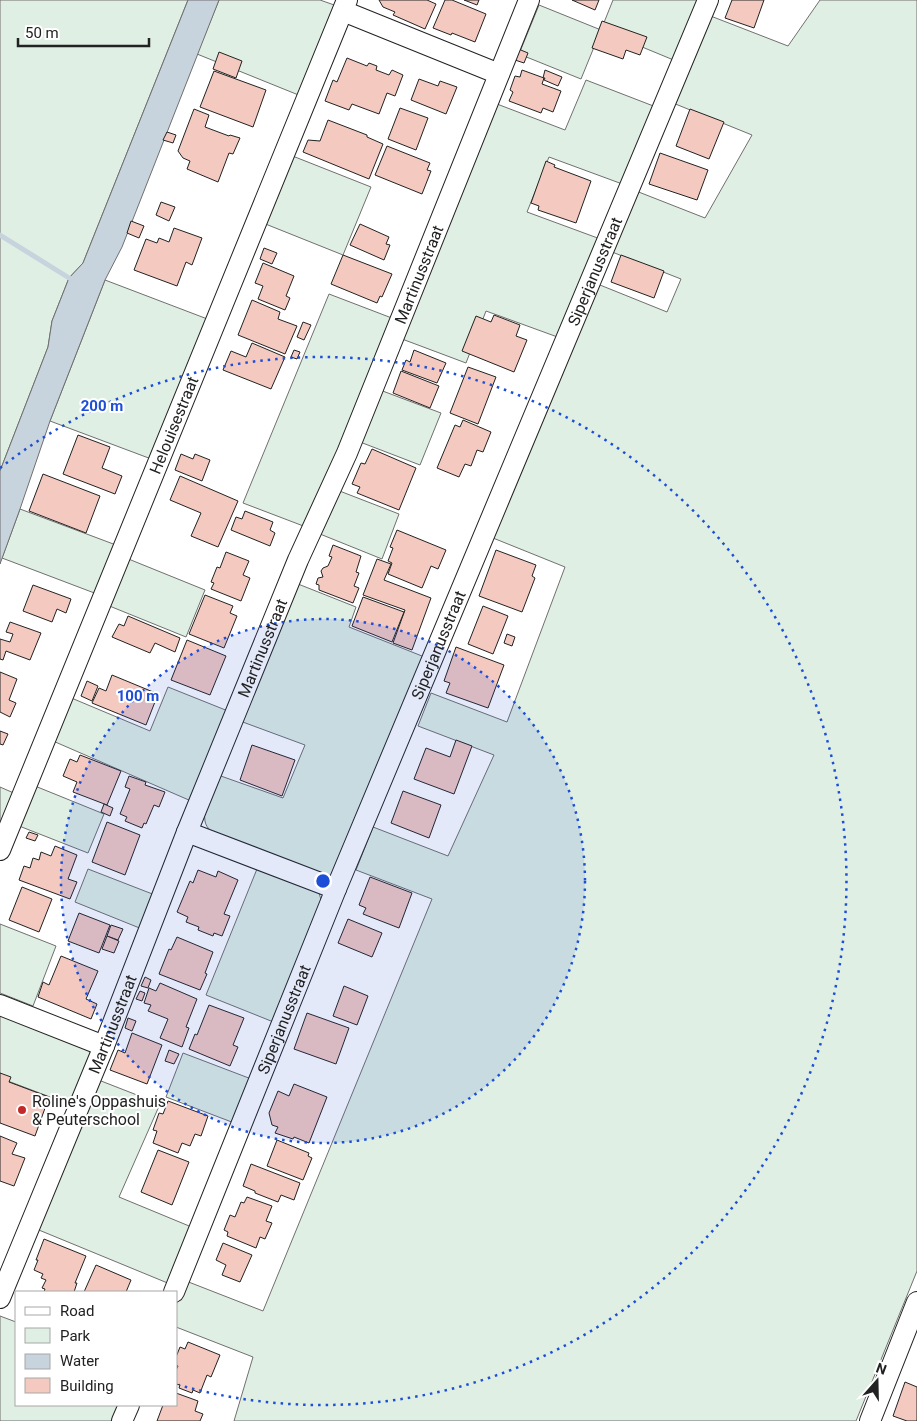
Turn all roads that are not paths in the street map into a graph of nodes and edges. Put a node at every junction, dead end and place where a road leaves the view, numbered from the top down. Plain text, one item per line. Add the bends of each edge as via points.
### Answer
1 (529, 0) edge
2 (708, 0) edge
3 (345, 6) edge
4 (499, 74) junction
5 (188, 832) junction
6 (0, 850) edge
7 (336, 889) junction
8 (0, 1005) edge
9 (104, 1046) junction
10 (174, 1291) edge
11 (0, 1298) edge
12 (917, 1302) edge
13 (129, 1406) edge
14 (122, 1421) edge
15 (870, 1421) edge

1 - 4 street, Martinusstraat
2 - 7 street, Siperjanusstraat
3 - 4 street
3 - 6 street, Helouisestraat
4 - 5 street, Martinusstraat via 347,453 298,560
5 - 7 street
5 - 9 street, Martinusstraat
7 - 10 street, Siperjanusstraat
8 - 9 street
9 - 11 street, Martinusstraat
12 - 15 street
13 - 14 street

